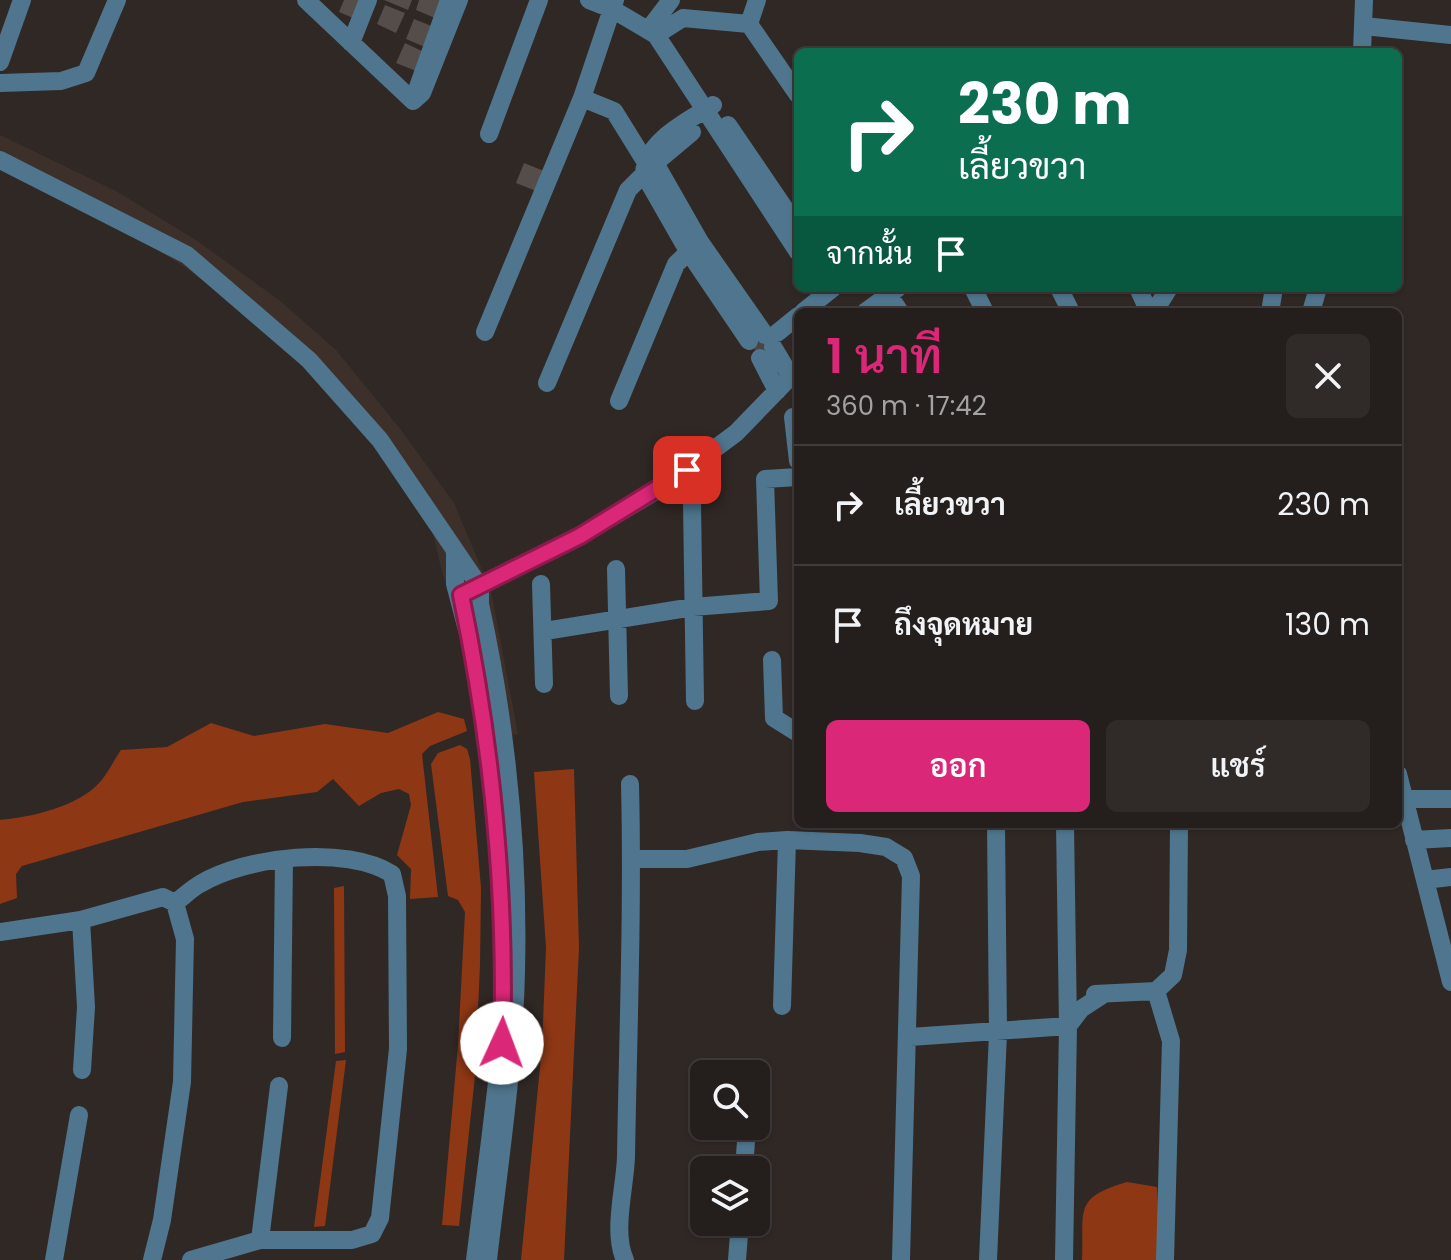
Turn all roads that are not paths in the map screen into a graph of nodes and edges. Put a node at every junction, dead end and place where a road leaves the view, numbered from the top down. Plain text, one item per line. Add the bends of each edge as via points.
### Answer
1 (22, 0) edge
2 (117, 0) edge
3 (306, 0) edge
4 (368, 0) edge
5 (449, 0) edge
6 (459, 0) edge
7 (539, 0) edge
8 (589, 0) edge
9 (671, 0) edge
10 (757, 0) edge
11 (1364, 0) edge
12 (615, 3) edge
13 (749, 24) junction
14 (1364, 26) junction
15 (656, 28) junction
16 (1451, 35) edge
17 (351, 43) junction
18 (1362, 48) edge
19 (0, 62) edge
20 (0, 83) edge
21 (794, 89) edge
22 (582, 98) junction
23 (413, 101) junction
24 (713, 114) junction
25 (489, 134) dead end
26 (0, 160) edge
27 (648, 166) junction
28 (794, 223) edge
29 (694, 246) junction
30 (794, 246) edge
31 (825, 292) edge
32 (807, 308) edge
33 (794, 319) edge
34 (485, 332) dead end
35 (765, 343) junction
36 (794, 373) edge
37 (547, 383) dead end
38 (777, 391) junction
39 (619, 401) dead end
40 (793, 417) dead end
41 (794, 426) edge
42 (794, 477) edge
43 (692, 503) dead end
44 (455, 553) junction
45 (616, 569) dead end
46 (541, 584) dead end
47 (480, 587) junction
48 (461, 595) junction
49 (693, 607) junction
50 (617, 621) junction
51 (545, 631) junction
52 (772, 660) dead end
53 (544, 684) dead end
54 (619, 696) dead end
55 (695, 701) dead end
56 (491, 709) junction
57 (794, 730) edge
58 (630, 784) dead end
59 (1402, 788) edge
60 (1405, 799) junction
61 (1451, 799) edge
62 (996, 828) edge
63 (1065, 828) edge
64 (1179, 828) edge
65 (1451, 838) edge
66 (787, 840) junction
67 (1414, 840) junction
68 (284, 859) junction
69 (632, 859) junction
70 (1451, 877) edge
71 (1425, 880) junction
72 (175, 903) junction
73 (81, 920) junction
74 (0, 932) edge
75 (1451, 982) edge
76 (1070, 989) junction
77 (1156, 991) junction
78 (1104, 994) junction
79 (782, 1006) dead end
80 (1068, 1026) junction
81 (998, 1033) junction
82 (910, 1037) junction
83 (282, 1038) dead end
84 (82, 1070) dead end
85 (279, 1086) dead end
86 (79, 1115) dead end
87 (497, 1142) junction
88 (739, 1236) edge
89 (260, 1240) junction
90 (54, 1260) edge
91 (152, 1260) edge
92 (191, 1260) edge
93 (475, 1260) edge
94 (488, 1260) edge
95 (625, 1260) edge
96 (737, 1260) edge
97 (901, 1260) edge
98 (988, 1260) edge
99 (1064, 1260) edge
100 (1165, 1260) edge

1 - 19 street
2 - 20 street via 86,73 61,81
3 - 17 street
4 - 17 street
5 - 23 street
6 - 23 street via 422,93
7 - 25 street
8 - 12 street
9 - 15 street
10 - 13 street
11 - 14 street
12 - 15 street
12 - 22 street
13 - 15 street via 683,18
13 - 21 street
14 - 16 street
14 - 18 street
15 - 24 street
17 - 23 street
22 - 27 street via 614,111
22 - 34 street
24 - 27 street
24 - 28 street
24 - 30 street
26 - 44 street via 187,255 256,313 309,360 380,440
27 - 29 street
27 - 37 street via 628,190
29 - 35 street
29 - 39 street via 676,264
31 - 32 street
33 - 35 street
35 - 36 street
35 - 38 street
36 - 38 street
38 - 47 street via 736,433 666,485
40 - 41 street
42 - 49 street via 765,479 769,601
43 - 49 street
44 - 47 street
44 - 48 street via 455,584
45 - 50 street
46 - 51 street
47 - 48 street
47 - 56 street
48 - 56 street
49 - 50 street
49 - 55 street
50 - 51 street
50 - 54 street
51 - 53 street
52 - 57 street via 774,718
56 - 87 street via 511,813 516,910 516,971
58 - 69 street
59 - 60 street
60 - 61 street
60 - 67 street
62 - 81 street
63 - 76 street
64 - 77 street via 1178,950 1173,975
65 - 67 street
66 - 69 street via 687,859
66 - 79 street
66 - 82 street via 860,843 886,847 904,858 911,876
67 - 71 street
68 - 72 street via 201,883
68 - 83 street
68 - 89 street via 338,857 374,863 392,874 397,896 398,1049 380,1218 372,1234 352,1240
69 - 95 street via 620,1242
70 - 71 street
71 - 75 street
72 - 73 street via 163,897
72 - 91 street via 185,939 182,1082
73 - 74 street
73 - 84 street via 86,1007
76 - 78 street
76 - 80 street
77 - 78 street
77 - 100 street via 1171,1041
78 - 80 street via 1081,1009
80 - 81 street
80 - 99 street
81 - 82 street
81 - 98 street
82 - 97 street
85 - 89 street
86 - 90 street
87 - 93 street
87 - 94 street
88 - 96 street
89 - 92 street

